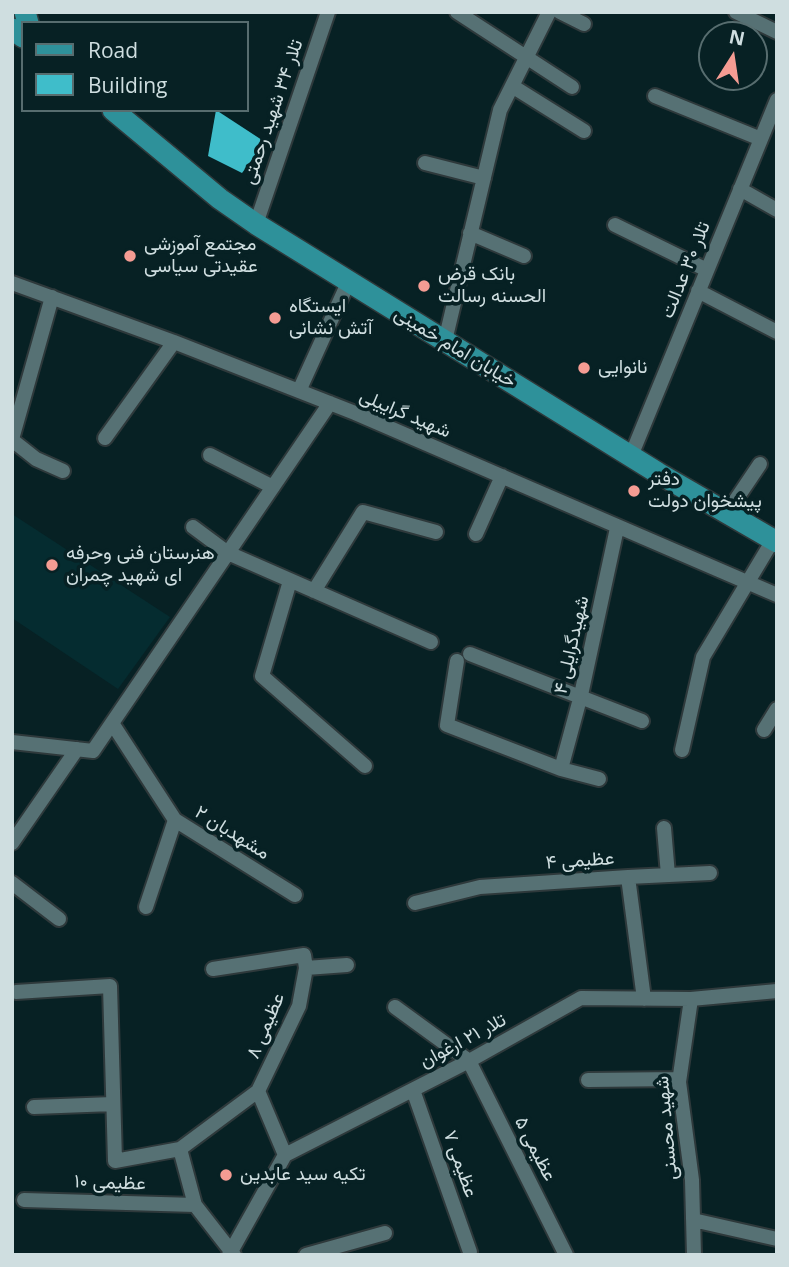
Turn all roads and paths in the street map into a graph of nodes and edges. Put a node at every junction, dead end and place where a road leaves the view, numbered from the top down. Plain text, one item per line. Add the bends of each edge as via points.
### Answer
1 (328, 12) edge
2 (457, 12) edge
3 (549, 12) edge
4 (560, 12) edge
5 (736, 12) edge
6 (584, 24) dead end
7 (777, 33) edge
8 (526, 58) junction
9 (512, 86) junction
10 (572, 87) dead end
11 (656, 96) dead end
12 (777, 100) edge
13 (115, 112) edge
14 (584, 131) dead end
15 (761, 139) junction
16 (425, 163) dead end
17 (484, 178) junction
18 (740, 189) junction
19 (777, 210) edge
20 (256, 224) junction
21 (615, 226) dead end
22 (470, 233) junction
23 (524, 256) dead end
24 (707, 270) junction
25 (348, 283) junction
26 (12, 284) edge
27 (698, 291) junction
28 (52, 297) junction
29 (777, 332) edge
30 (445, 341) junction
31 (174, 342) junction
32 (299, 391) junction
33 (330, 403) junction
34 (105, 438) dead end
35 (12, 439) edge
36 (210, 455) dead end
37 (631, 456) junction
38 (760, 464) dead end
39 (63, 471) dead end
40 (502, 477) junction
41 (273, 486) junction
42 (727, 513) junction
43 (193, 527) dead end
44 (617, 528) junction
45 (436, 532) dead end
46 (476, 534) dead end
47 (775, 541) edge
48 (228, 553) junction
49 (290, 581) junction
50 (749, 583) junction
51 (314, 592) junction
52 (777, 595) edge
53 (431, 642) dead end
54 (580, 695) junction
55 (777, 709) edge
56 (642, 721) dead end
57 (112, 723) junction
58 (764, 730) dead end
59 (12, 742) edge
60 (77, 749) junction
61 (682, 750) dead end
62 (365, 766) dead end
63 (561, 769) junction
64 (599, 779) dead end
65 (175, 820) junction
66 (664, 828) dead end
67 (12, 842) edge
68 (710, 873) dead end
69 (668, 875) junction
70 (628, 877) junction
71 (12, 883) edge
72 (295, 895) dead end
73 (415, 903) dead end
74 (146, 907) dead end
75 (59, 919) dead end
76 (305, 955) junction
77 (346, 965) dead end
78 (213, 970) dead end
79 (777, 990) edge
80 (16, 992) dead end
81 (644, 999) junction
82 (691, 999) junction
83 (395, 1007) dead end
84 (469, 1061) junction
85 (679, 1079) junction
86 (587, 1080) dead end
87 (413, 1090) junction
88 (258, 1091) junction
89 (113, 1104) junction
90 (34, 1107) dead end
91 (180, 1149) junction
92 (285, 1155) junction
93 (24, 1200) dead end
94 (195, 1205) junction
95 (693, 1220) junction
96 (385, 1233) dead end
97 (777, 1240) edge
98 (470, 1252) dead end
99 (231, 1254) edge
100 (306, 1255) edge
101 (566, 1255) edge
102 (694, 1255) edge

1 - 20 street, تلار ۳۴ شهید رحمتی
2 - 8 street
3 - 8 street
4 - 6 street
5 - 7 street
8 - 9 street
8 - 10 street
9 - 14 street
9 - 17 street via 500,110
11 - 15 street
12 - 15 street, تلار ۳۰ عدالت
13 - 20 main road, خیابان امام خمینی
15 - 18 street, تلار ۳۰ عدالت
16 - 17 street
17 - 22 street
18 - 19 street
18 - 24 street, تلار ۳۰ عدالت
20 - 25 main road, خیابان امام خمینی
21 - 24 street
22 - 23 street
22 - 30 street
24 - 27 street, تلار ۳۰ عدالت
25 - 30 main road, خیابان امام خمینی
25 - 32 street
26 - 28 street, شهید گراییلی
27 - 29 street
27 - 37 street, تلار ۳۰ عدالت
28 - 31 street, شهید گراییلی
28 - 35 street
30 - 37 main road, خیابان امام خمینی
31 - 32 street, شهید گراییلی
31 - 34 street
32 - 33 street, شهید گراییلی
33 - 40 street, شهید گراییلی
33 - 41 street
35 - 39 street via 36,459
36 - 41 street
37 - 42 main road, خیابان امام خمینی
38 - 42 street
40 - 44 street, شهید گراییلی
40 - 46 street
41 - 48 street
42 - 47 main road, خیابان امام خمینی
43 - 48 street
44 - 50 street, شهید گراییلی
44 - 54 street, شهیدگرایلی ۴
45 - 51 street via 363,512
47 - 50 street
48 - 49 street
48 - 57 street
49 - 51 street
49 - 62 street via 262,676
50 - 52 street, شهید گراییلی
50 - 61 street via 703,657
51 - 53 street
54 - 56 street
54 - 63 street, شهیدگرایلی ۴
54 - 63 street via 463,658 447,725
55 - 58 street
57 - 60 street via 93,751
57 - 65 street, مشهدبان ۲
59 - 60 street
60 - 67 street
63 - 64 street
65 - 72 street, مشهدبان ۲
65 - 74 street
66 - 69 street
68 - 69 street
69 - 70 street
70 - 73 street, عظیمی ۴ via 480,887
70 - 81 street, عظیمی ۴
71 - 75 street
76 - 77 street
76 - 78 street, عظیمی ۸
76 - 88 street, عظیمی ۸ via 299,1006
79 - 82 street, تلار ۲۱ ارغوان
80 - 89 street via 110,986
81 - 82 street, تلار ۲۱ ارغوان
81 - 84 street, تلار ۲۱ ارغوان via 581,998
82 - 85 street, شهید محسنی
83 - 84 street
84 - 87 street, تلار ۲۱ ارغوان
84 - 101 street, عظیمی ۵
85 - 86 street
85 - 95 street, شهید محسنی
87 - 92 street, تلار ۲۱ ارغوان
87 - 98 street, عظیمی ۷
88 - 91 street
88 - 92 street
89 - 90 street
89 - 91 street via 115,1161
91 - 94 street
92 - 99 street
93 - 94 street, عظیمی ۱۰
94 - 99 street
95 - 97 street
95 - 102 street, شهید محسنی
96 - 100 street

